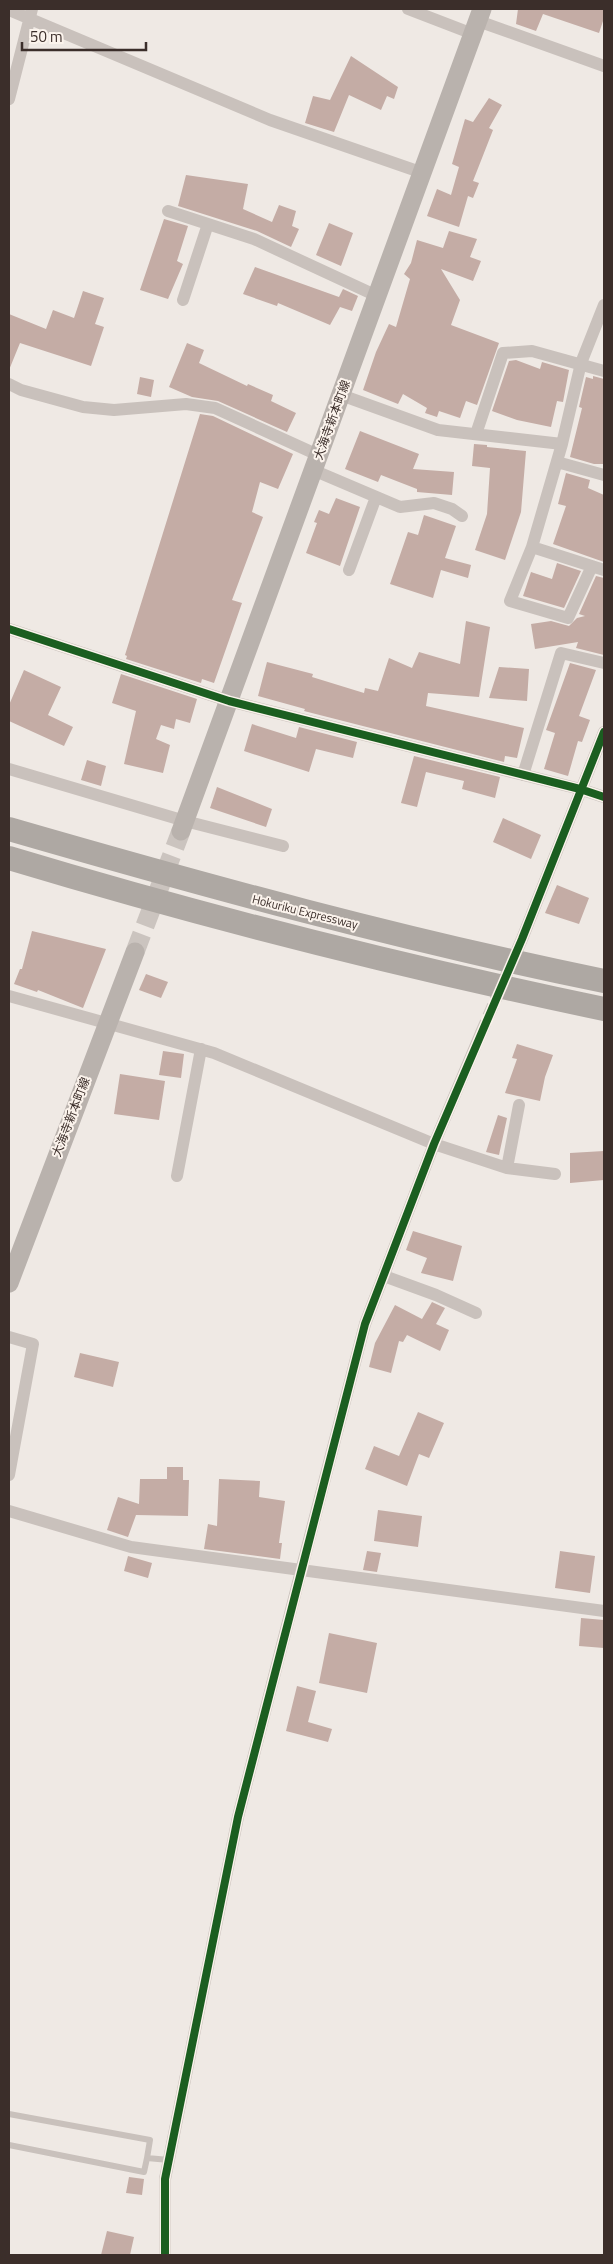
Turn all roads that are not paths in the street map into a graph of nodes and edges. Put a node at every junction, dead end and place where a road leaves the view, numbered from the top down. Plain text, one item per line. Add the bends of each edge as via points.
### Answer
1 (408, 9) edge
2 (9, 10) edge
3 (30, 14) edge
4 (478, 21) edge
5 (604, 66) edge
6 (9, 99) edge
7 (423, 173) junction
8 (168, 212) dead end
9 (208, 224) junction
10 (377, 296) junction
11 (183, 300) dead end
12 (604, 305) edge
13 (582, 363) junction
14 (604, 371) edge
15 (9, 384) edge
16 (341, 395) junction
17 (476, 434) junction
18 (562, 444) junction
19 (316, 462) junction
20 (557, 462) junction
21 (604, 475) edge
22 (376, 497) junction
23 (462, 516) dead end
24 (532, 547) junction
25 (592, 566) junction
26 (349, 570) dead end
27 (604, 570) edge
28 (9, 629) edge
29 (604, 663) edge
30 (229, 701) junction
31 (604, 732) edge
32 (9, 769) edge
33 (523, 775) junction
34 (580, 789) junction
35 (604, 798) edge
36 (183, 826) junction
37 (9, 829) edge
38 (283, 846) dead end
39 (9, 858) edge
40 (522, 939) tunnel mouth
41 (135, 952) tunnel mouth
42 (604, 981) edge
43 (9, 996) edge
44 (604, 1009) edge
45 (106, 1024) junction
46 (481, 1033) tunnel mouth
47 (200, 1049) junction
48 (519, 1105) dead end
49 (434, 1144) junction
50 (508, 1168) junction
51 (555, 1174) dead end
52 (177, 1176) dead end
53 (384, 1276) junction
54 (9, 1283) edge
55 (476, 1313) dead end
56 (9, 1337) edge
57 (9, 1474) edge
58 (9, 1511) edge
59 (301, 1571) junction
60 (604, 1611) edge
61 (9, 2114) edge
62 (9, 2145) edge
63 (147, 2158) junction
64 (169, 2160) junction
65 (165, 2255) edge

1 - 4 street
2 - 3 street
3 - 6 street
3 - 7 street via 270,120
4 - 5 street
4 - 7 main road, 大海寺新本町線
7 - 10 main road, 大海寺新本町線
8 - 9 street
9 - 10 street via 254,239
9 - 11 street
10 - 16 main road, 大海寺新本町線
12 - 13 street
13 - 14 street
13 - 17 street via 532,352 503,353
13 - 18 street
15 - 19 street via 83,406 114,410 186,404 215,408
16 - 17 street via 438,430
16 - 19 main road, 大海寺新本町線
17 - 18 street
18 - 20 street
19 - 22 street
19 - 30 main road, 大海寺新本町線
20 - 21 street
20 - 24 street
22 - 23 street via 400,508 434,503
22 - 26 street
24 - 25 street
24 - 25 street via 510,601 568,618
25 - 27 street
28 - 30 street
29 - 33 street via 560,653
30 - 33 street
30 - 36 main road, 大海寺新本町線
31 - 34 street
32 - 36 street
33 - 34 street
34 - 35 street
34 - 40 street
36 - 38 street
37 - 42 highway, Hokuriku Expressway via 235,894 520,964
39 - 44 highway via 283,935
41 - 45 main road, 大海寺新本町線
43 - 45 street
45 - 47 street
45 - 54 main road, 大海寺新本町線
46 - 49 street
47 - 49 street
47 - 52 street
48 - 50 street
49 - 50 street
49 - 53 street
50 - 51 street
53 - 55 street
53 - 59 street via 365,1324
56 - 57 street via 33,1344
58 - 59 street via 131,1547
59 - 60 street
59 - 64 street via 238,1817
61 - 63 lane via 150,2140
62 - 63 lane via 144,2172
63 - 64 lane
64 - 65 street via 165,2180

